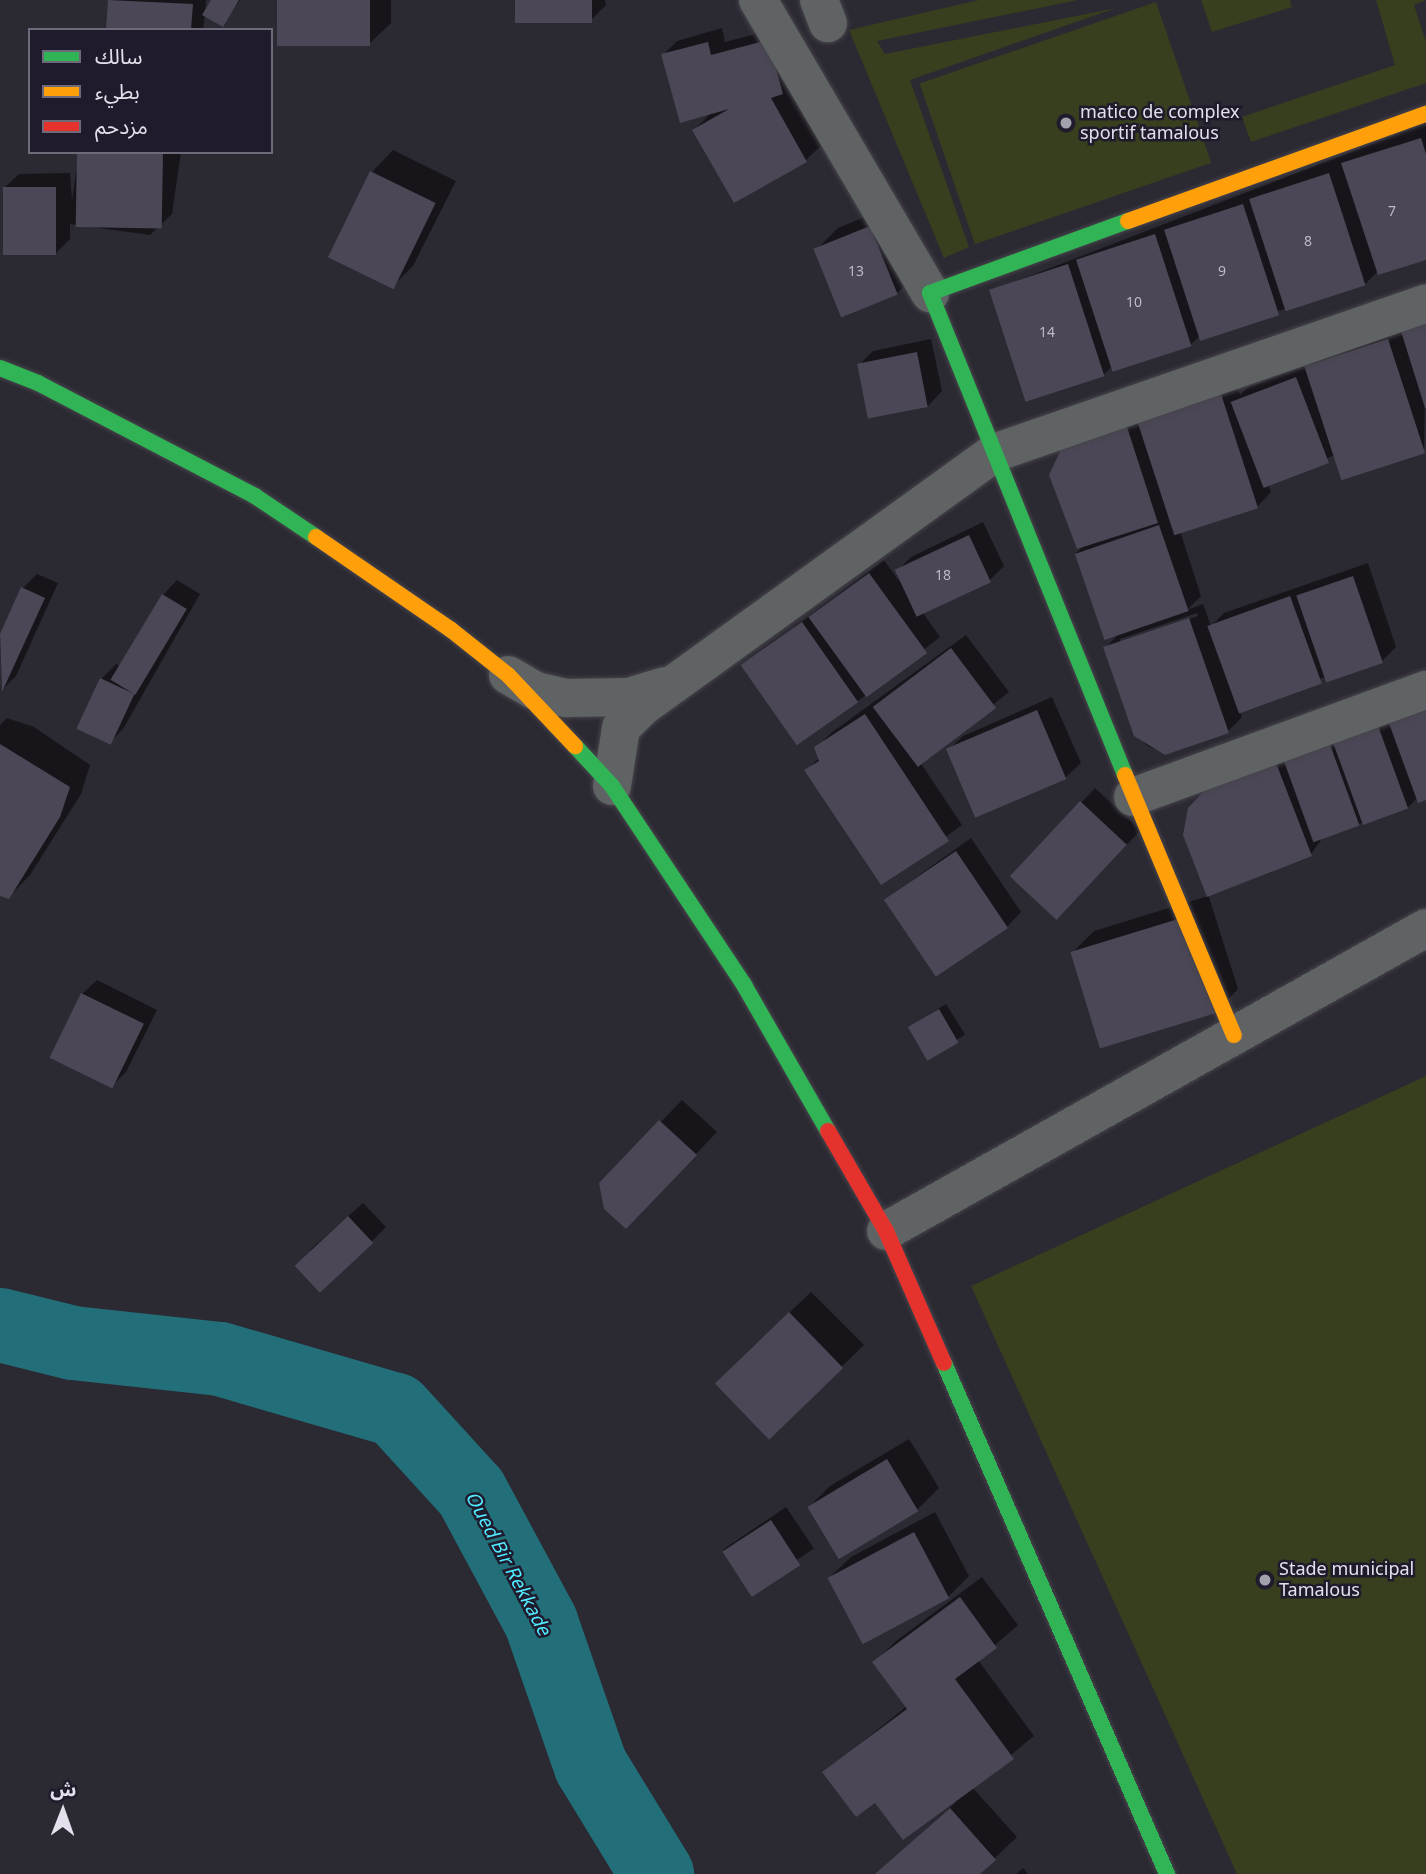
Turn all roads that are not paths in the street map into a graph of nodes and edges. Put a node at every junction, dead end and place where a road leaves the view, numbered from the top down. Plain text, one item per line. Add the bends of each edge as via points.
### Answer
1 (758, 0) edge
2 (1426, 114) edge
3 (930, 293) junction
4 (1426, 303) edge
5 (0, 368) edge
6 (994, 453) junction
7 (508, 674) junction
8 (673, 683) junction
9 (1426, 690) edge
10 (612, 786) junction
11 (1133, 797) junction
12 (1426, 928) edge
13 (1234, 1035) junction
14 (886, 1231) junction
15 (1167, 1874) edge

1 - 3 street
2 - 3 main road
3 - 6 main road
4 - 6 street
5 - 7 main road via 38,383 256,496
6 - 8 street
6 - 11 main road
7 - 8 street via 536,691 566,698 629,697
7 - 10 main road
8 - 10 street via 621,728
9 - 11 street
10 - 14 main road via 744,985
11 - 13 main road
12 - 13 street
13 - 14 street
14 - 15 main road

